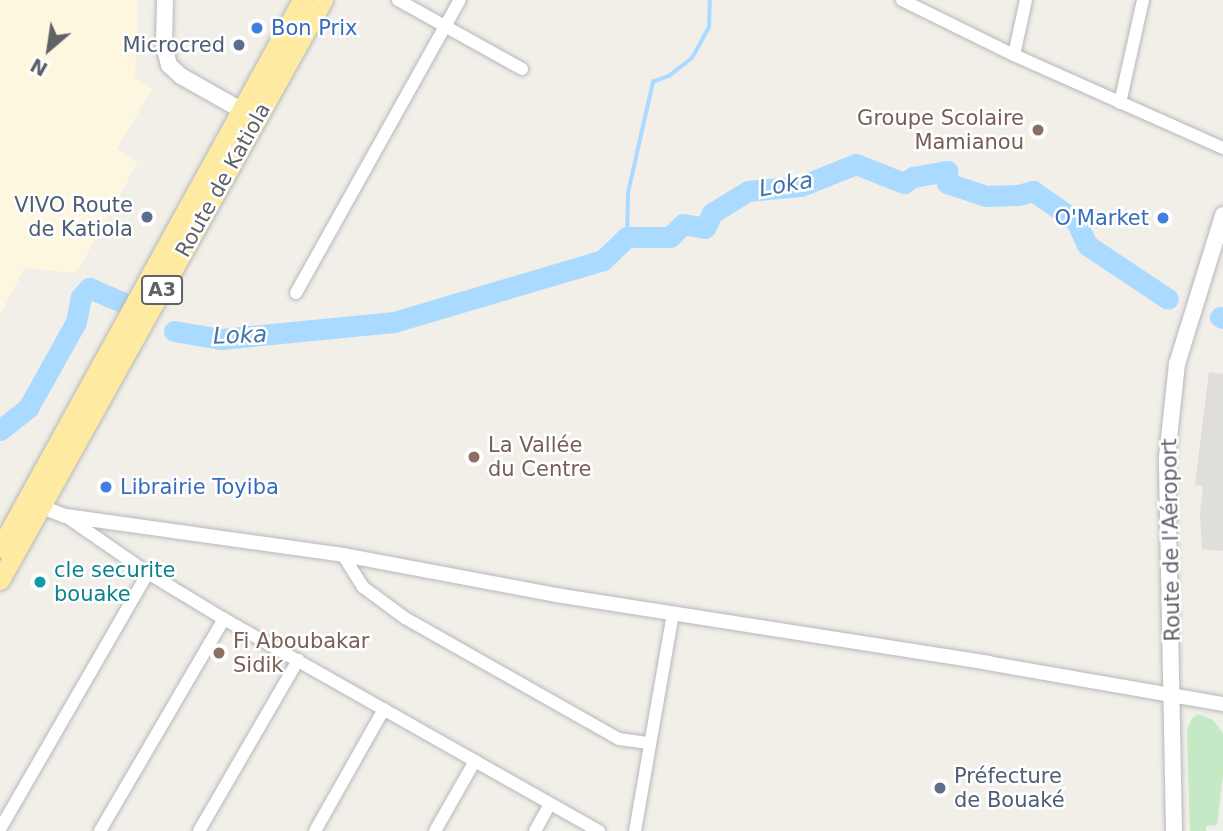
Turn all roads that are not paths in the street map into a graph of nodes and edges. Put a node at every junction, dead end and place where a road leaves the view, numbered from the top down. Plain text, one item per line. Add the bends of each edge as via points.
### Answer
1 (165, 0) edge
2 (302, 0) edge
3 (323, 0) edge
4 (398, 0) edge
5 (460, 0) edge
6 (902, 0) edge
7 (1026, 0) edge
8 (1143, 0) edge
9 (445, 26) junction
10 (1014, 55) junction
11 (522, 69) dead end
12 (1120, 103) junction
13 (250, 114) junction
14 (1223, 148) edge
15 (1223, 215) edge
16 (296, 293) dead end
17 (34, 504) junction
18 (66, 516) junction
19 (0, 548) edge
20 (343, 555) junction
21 (148, 573) junction
22 (0, 580) edge
23 (673, 613) junction
24 (224, 619) junction
25 (298, 660) junction
26 (1172, 694) junction
27 (1223, 704) edge
28 (384, 709) junction
29 (649, 743) junction
30 (475, 761) junction
31 (550, 803) junction
32 (0, 829) edge
33 (100, 831) edge
34 (200, 831) edge
35 (314, 831) edge
36 (435, 831) edge
37 (535, 831) edge
38 (599, 831) edge
39 (635, 831) edge
40 (1174, 831) edge

1 - 13 main road via 164,45 169,65
2 - 13 highway, Route de Katiola / A3
3 - 13 highway, Route de Katiola / A3
4 - 9 street
5 - 9 street
6 - 10 street
7 - 10 street
8 - 12 street
9 - 11 street
9 - 16 street
10 - 12 street
12 - 14 street
13 - 17 highway, Route de Katiola / A3
15 - 26 main road, Route de l'Aéroport via 1177,364 1170,421
17 - 18 street
17 - 19 highway, Route de Katiola / A3
17 - 22 highway, Route de Katiola / A3
18 - 20 street
18 - 21 street
20 - 23 street
20 - 29 street via 363,587 405,618 620,738
21 - 24 street
21 - 32 street
23 - 26 street
23 - 29 street
24 - 25 street
24 - 33 street
25 - 28 street
25 - 34 street
26 - 27 street
26 - 40 main road, Route de l'Aéroport
28 - 30 street
28 - 35 street
29 - 39 street
30 - 31 street
30 - 36 street
31 - 37 street
31 - 38 street

